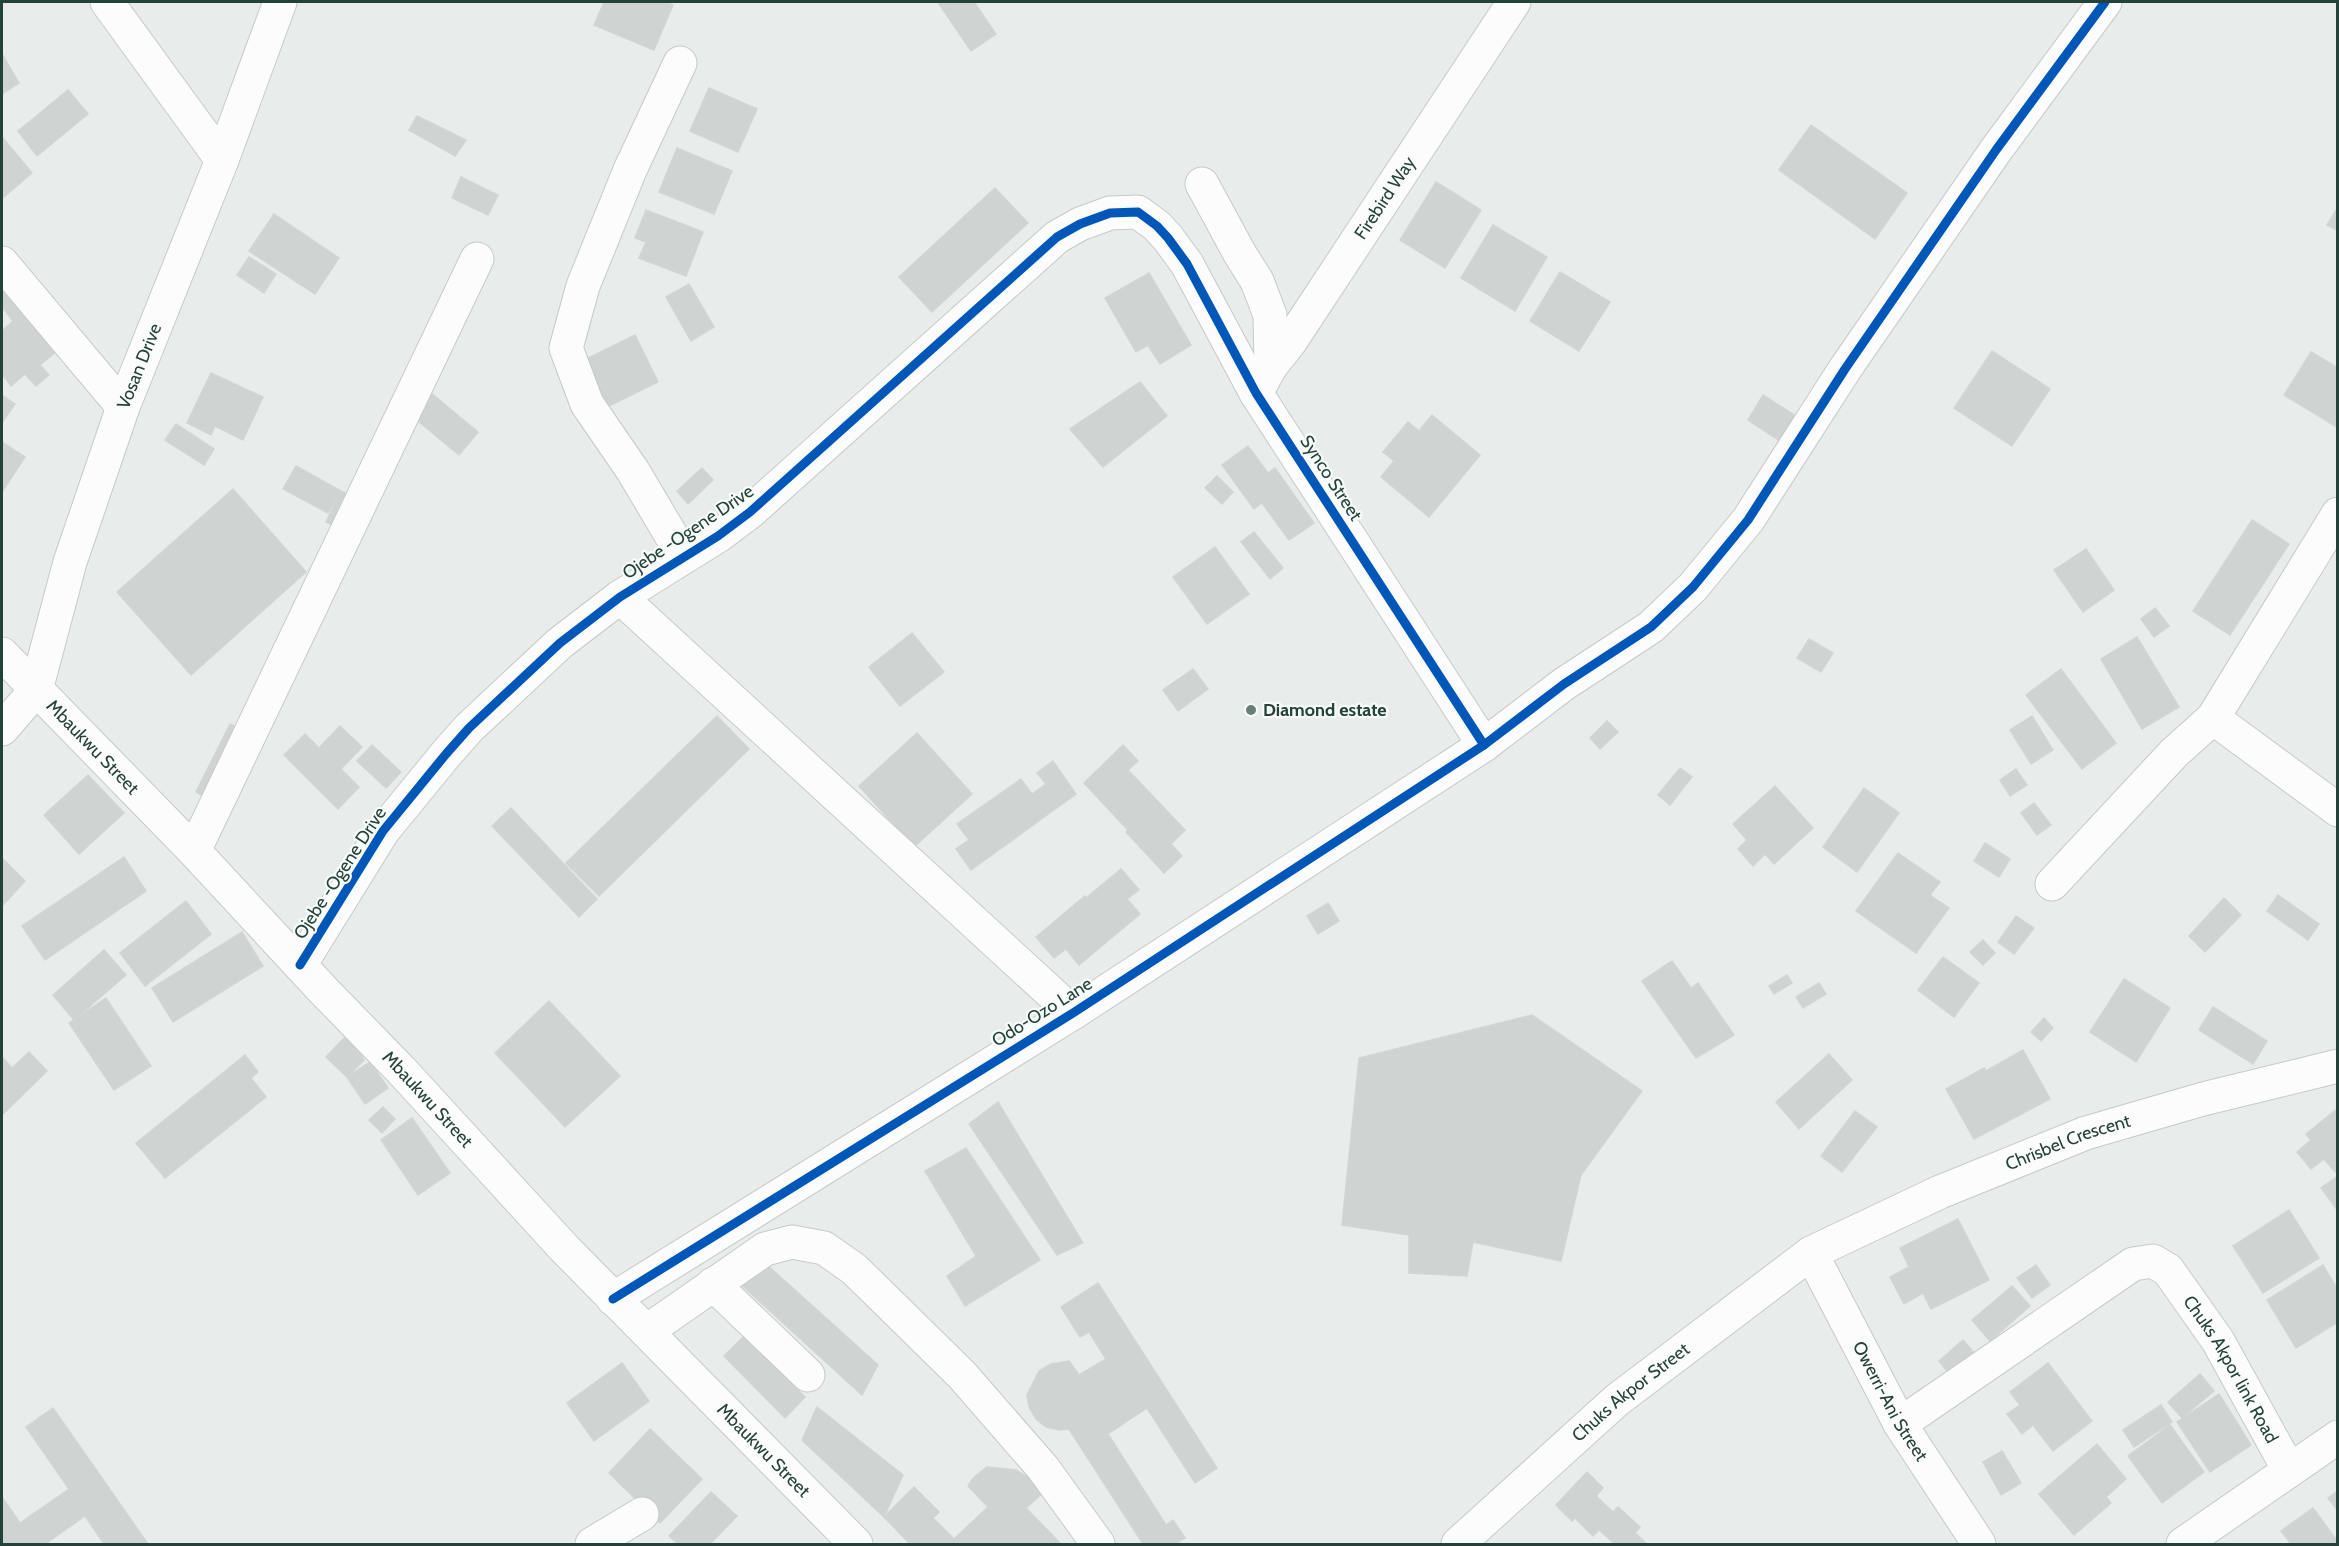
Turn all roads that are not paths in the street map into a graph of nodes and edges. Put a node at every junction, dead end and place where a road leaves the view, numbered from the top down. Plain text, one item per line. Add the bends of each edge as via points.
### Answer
1 (107, 2) edge
2 (280, 2) edge
3 (1514, 2) edge
4 (2105, 2) edge
5 (680, 63) dead end
6 (222, 160) junction
7 (1202, 184) dead end
8 (1157, 226) joint
9 (477, 259) dead end
10 (2, 263) edge
11 (1263, 379) junction
12 (123, 407) junction
13 (2337, 514) edge
14 (684, 557) junction
15 (620, 597) junction
16 (2, 654) edge
17 (36, 690) junction
18 (2214, 718) junction
19 (2, 729) edge
20 (1484, 745) junction
21 (2337, 810) edge
22 (194, 851) junction
23 (2052, 884) dead end
24 (300, 965) junction
25 (1073, 1013) junction
26 (2337, 1066) edge
27 (1811, 1252) junction
28 (713, 1284) junction
29 (613, 1299) junction
30 (647, 1331) junction
31 (808, 1375) dead end
32 (1900, 1424) junction
33 (2337, 1437) edge
34 (2289, 1470) junction
35 (642, 1514) dead end
36 (592, 1545) edge
37 (856, 1545) edge
38 (1098, 1545) edge
39 (1458, 1545) edge
40 (1979, 1545) edge
41 (2183, 1545) edge

1 - 6 street
2 - 6 street, Vosan Drive
3 - 11 street, Firebird Way
4 - 20 street, Odo-Ozo Lane via 1996,150 1748,519 1693,587 1651,627 1564,684
5 - 14 street via 630,170 587,276 566,348 587,404
6 - 12 street, Vosan Drive
7 - 11 street via 1257,281 1269,315
8 - 11 street, Synco Street via 1187,264
8 - 14 street, Ojebe -Ogene Drive via 1137,212 1110,213 1057,237 777,489
9 - 22 street
10 - 12 street
11 - 20 street, Synco Street
12 - 17 street, Vosan Drive via 70,562
13 - 18 street
14 - 15 street, Ojebe -Ogene Drive
15 - 24 street, Ojebe -Ogene Drive via 560,643 446,754 383,831
15 - 25 street
16 - 17 street, Mbaukwu Street
17 - 19 street, Vosan Drive
17 - 22 street, Mbaukwu Street
18 - 21 street
18 - 23 street via 2174,753
20 - 25 street, Odo-Ozo Lane
22 - 24 street, Mbaukwu Street
24 - 29 street, Mbaukwu Street
25 - 29 street, Odo-Ozo Lane
26 - 27 street, Chrisbel Crescent via 2086,1133 1940,1192
27 - 32 street, Owerri-Ani Street
27 - 39 street, Chuks Akpor Street via 1617,1400
28 - 30 street
28 - 31 street
28 - 38 street via 765,1249 792,1242 824,1248 854,1269 962,1375 1043,1468
29 - 30 street, Mbaukwu Street
30 - 37 street, Mbaukwu Street
32 - 34 street, Chuks Akpor link Road via 2133,1264 2152,1261 2169,1269 2218,1341
32 - 40 street, Owerri-Ani Street
33 - 34 street
34 - 41 street
35 - 36 street

